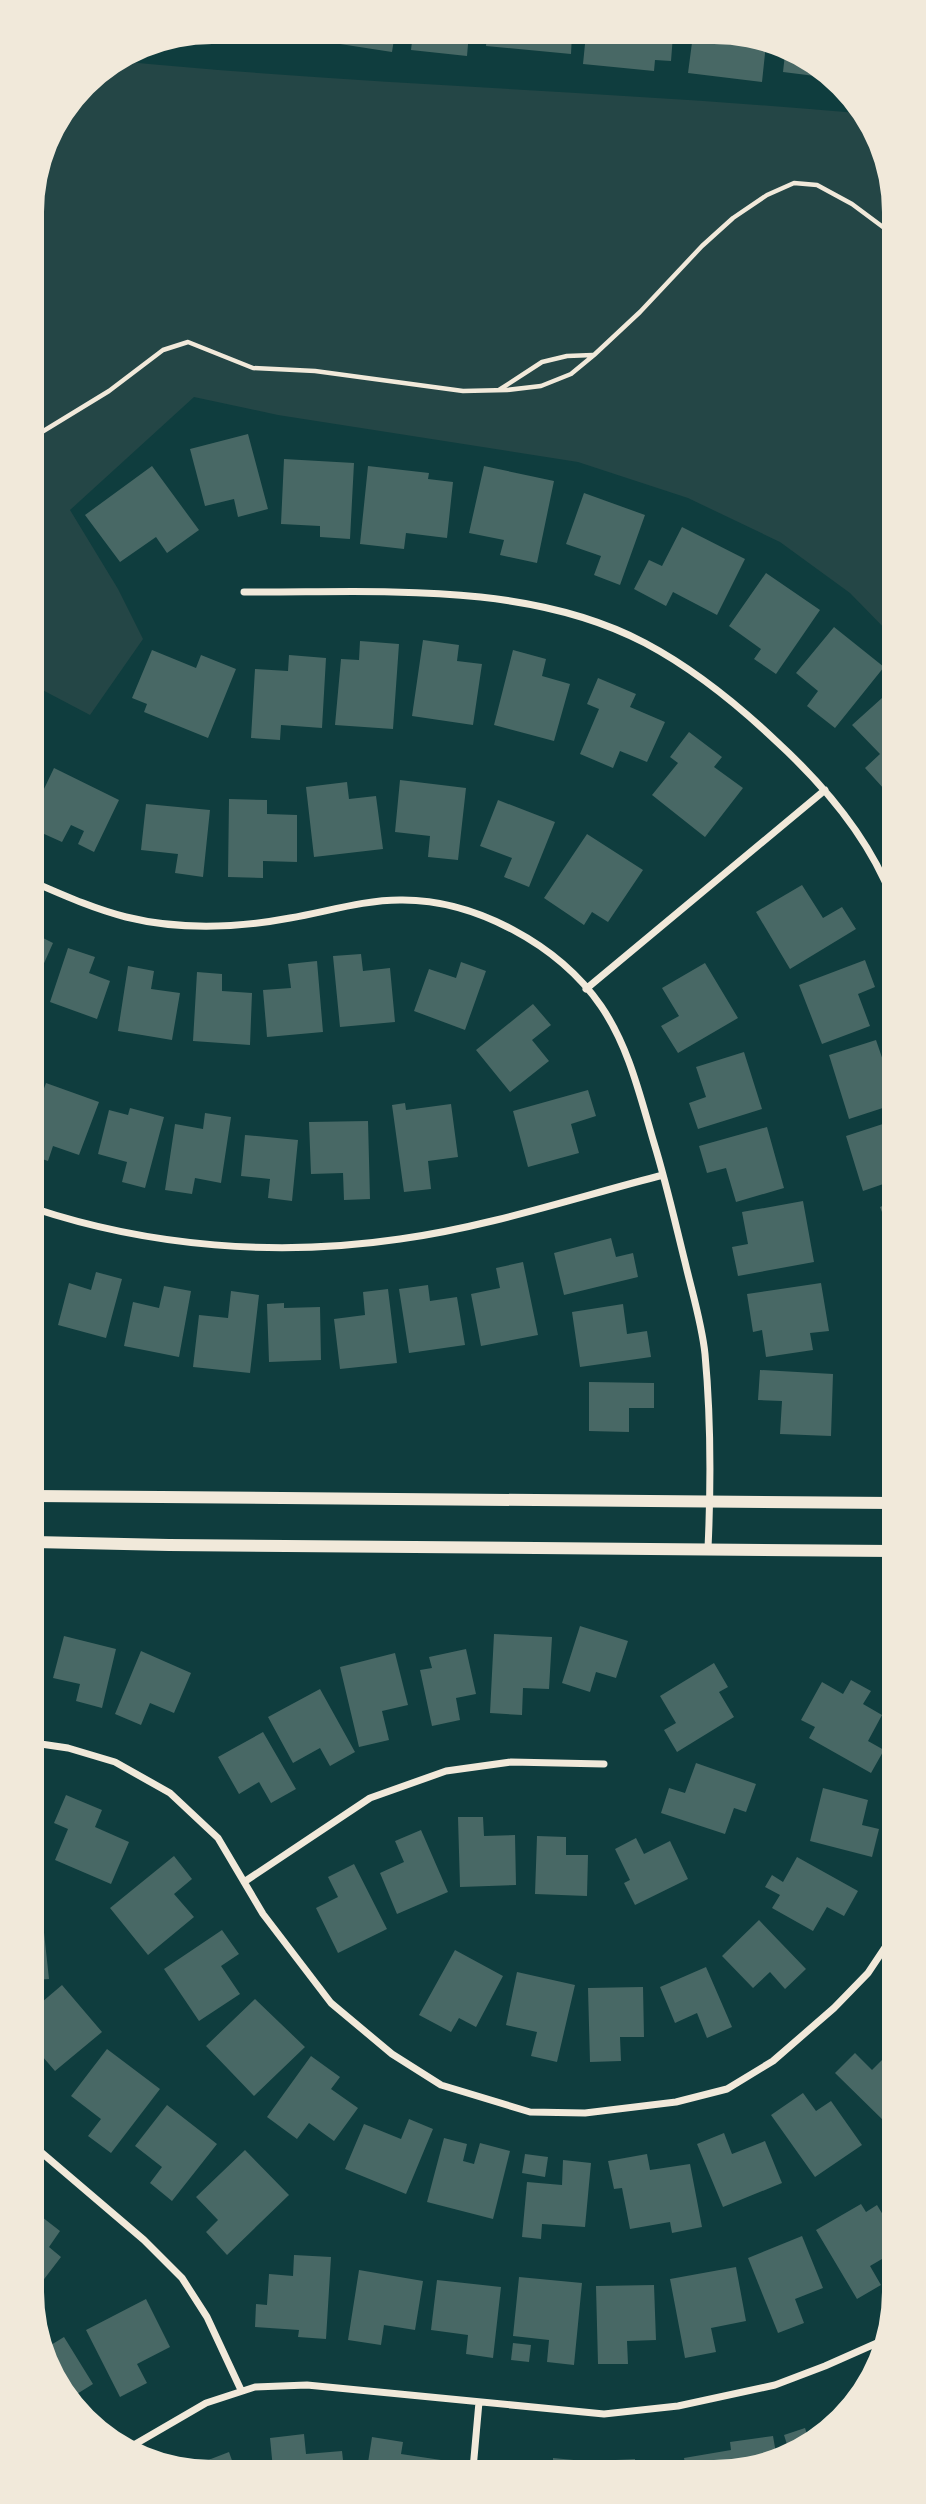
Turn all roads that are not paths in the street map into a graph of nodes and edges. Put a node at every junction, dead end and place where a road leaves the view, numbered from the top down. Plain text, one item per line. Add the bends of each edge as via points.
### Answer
1 (244, 592) dead end
2 (825, 790) junction
3 (882, 878) edge
4 (44, 887) edge
5 (586, 989) junction
6 (663, 1175) junction
7 (44, 1212) edge
8 (44, 1496) edge
9 (710, 1502) junction
10 (882, 1503) edge
11 (44, 1542) edge
12 (708, 1548) junction
13 (882, 1551) edge
14 (44, 1744) edge
15 (604, 1765) dead end
16 (244, 1882) junction
17 (882, 1952) edge
18 (44, 2155) edge
19 (874, 2345) edge
20 (240, 2390) junction
21 (479, 2402) junction
22 (138, 2443) edge
23 (474, 2460) edge

1 - 2 street via 455,594 504,599 588,620 644,642 695,672 740,707
2 - 3 street via 862,837
2 - 5 street
4 - 5 street via 126,917 177,925 287,919 400,900 440,903 508,927 548,952
5 - 6 street via 613,1026 633,1072
6 - 7 street via 467,1226 333,1246 182,1242
6 - 9 street via 705,1352
8 - 9 street
9 - 10 street
9 - 12 street
11 - 12 street
12 - 13 street
14 - 16 street via 115,1762 170,1793 218,1838
15 - 16 street via 511,1762 446,1771 370,1798
16 - 17 street via 331,2003 392,2054 442,2085 530,2112 585,2113 676,2102 727,2089 773,2061 834,2008
18 - 20 street via 183,2278 207,2317
19 - 21 street via 775,2385 678,2406 604,2414
20 - 21 street via 307,2385
20 - 22 street via 206,2403
21 - 23 street

